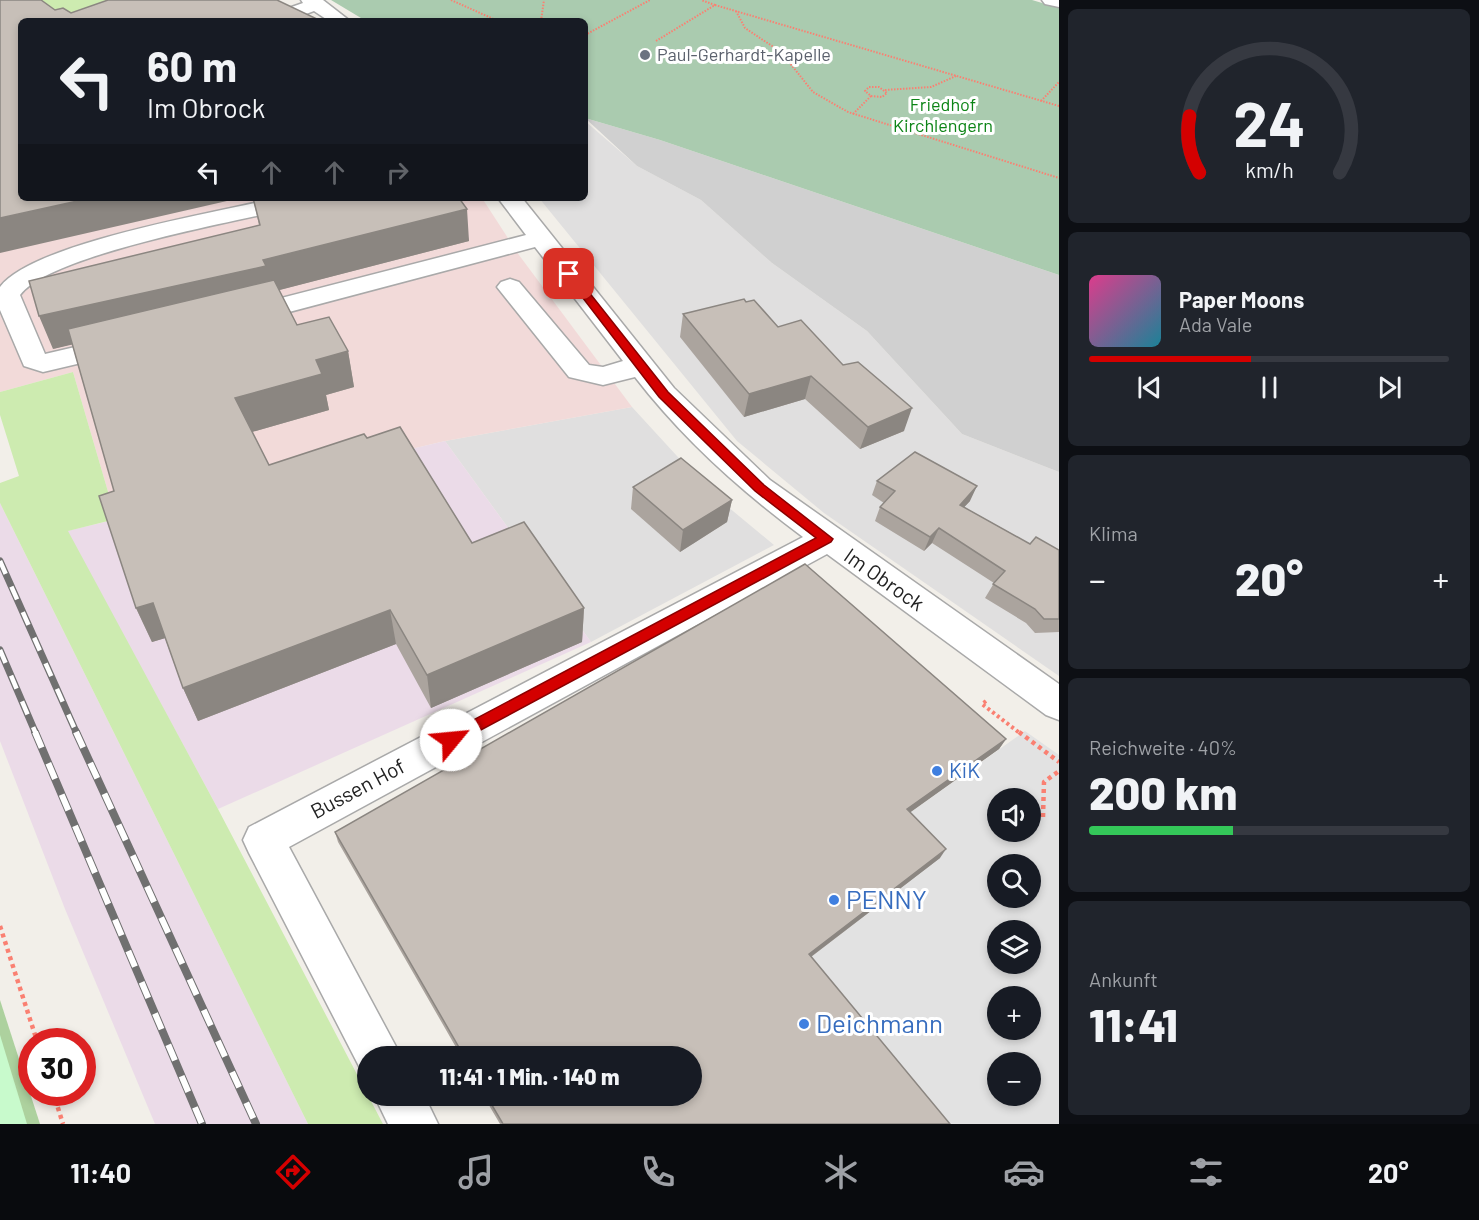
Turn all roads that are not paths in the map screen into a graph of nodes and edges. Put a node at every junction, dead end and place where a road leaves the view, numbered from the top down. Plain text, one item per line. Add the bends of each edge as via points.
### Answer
1 (1051, 0) edge
2 (314, 2) edge
3 (1059, 2) edge
4 (277, 18) edge
5 (337, 18) edge
6 (294, 201) edge
7 (512, 201) edge
8 (541, 238) junction
9 (510, 287) dead end
10 (221, 322) edge
11 (143, 340) edge
12 (640, 364) junction
13 (827, 539) junction
14 (1059, 704) edge
15 (373, 1046) edge
16 (404, 1106) edge
17 (414, 1124) edge

1 - 3 street
2 - 4 street
2 - 5 street
6 - 11 street via 94,248 20,280 7,295 34,360 43,363
7 - 8 street, Im Obrock
8 - 10 street
8 - 12 street, Im Obrock
9 - 12 street via 579,371 593,378 616,375
12 - 13 street, Im Obrock via 664,395 751,480
13 - 14 street, Im Obrock
13 - 15 street, Bussen Hof via 263,840
16 - 17 street

